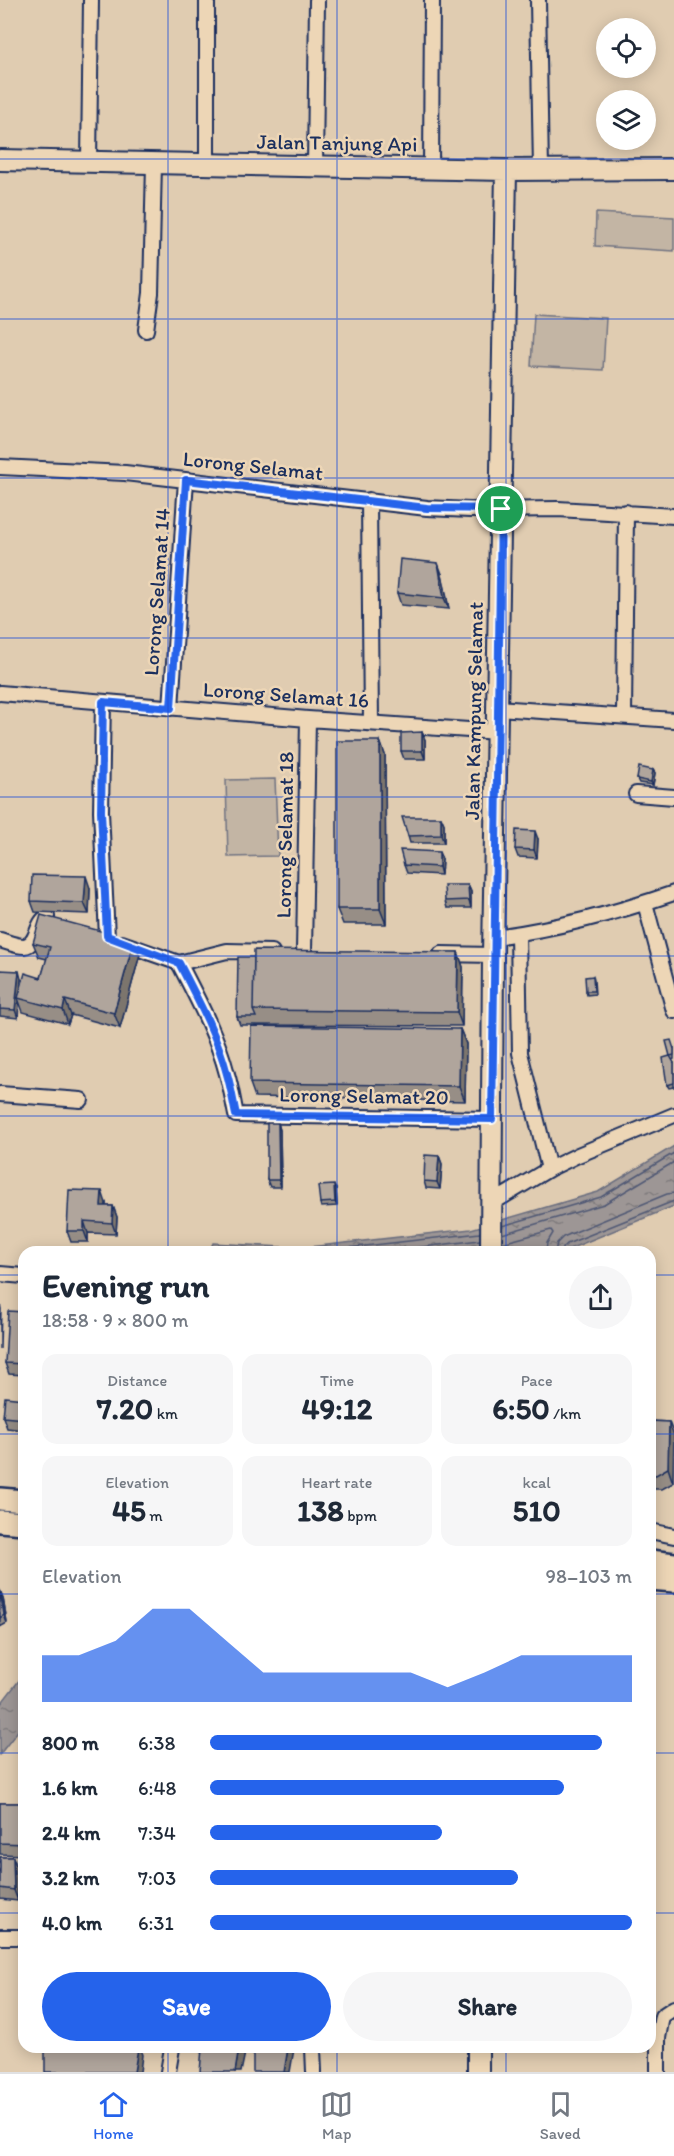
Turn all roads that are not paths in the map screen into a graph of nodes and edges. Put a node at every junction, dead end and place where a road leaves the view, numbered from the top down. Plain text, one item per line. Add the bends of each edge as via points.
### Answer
1 (92, 0) edge
2 (207, 0) edge
3 (317, 0) edge
4 (432, 0) edge
5 (538, 0) edge
6 (0, 160) edge
7 (89, 162) junction
8 (154, 164) junction
9 (207, 165) junction
10 (315, 168) junction
11 (431, 169) junction
12 (541, 170) junction
13 (674, 170) edge
14 (506, 171) junction
15 (147, 330) dead end
16 (0, 467) edge
17 (186, 480) junction
18 (369, 500) junction
19 (501, 509) junction
20 (626, 512) junction
21 (674, 516) edge
22 (0, 693) edge
23 (103, 702) junction
24 (171, 708) junction
25 (498, 708) junction
26 (624, 716) junction
27 (308, 719) junction
28 (674, 720) edge
29 (371, 723) junction
30 (498, 732) junction
31 (636, 794) dead end
32 (674, 797) edge
33 (674, 893) edge
34 (645, 903) junction
35 (57, 920) edge
36 (518, 934) junction
37 (0, 940) edge
38 (494, 946) junction
39 (426, 954) edge
40 (179, 963) junction
41 (674, 1011) edge
42 (0, 1094) edge
43 (81, 1100) dead end
44 (674, 1115) edge
45 (492, 1119) junction
46 (549, 1169) junction
47 (492, 1212) junction
48 (491, 1246) edge
49 (0, 1274) edge
50 (18, 1276) edge
51 (0, 1499) edge
52 (18, 1500) edge
53 (0, 1521) edge
54 (18, 1522) edge
55 (656, 1532) edge
56 (674, 1536) edge
57 (656, 1562) edge
58 (674, 1564) edge
59 (656, 1580) edge
60 (674, 1581) edge
61 (0, 1937) edge
62 (18, 1937) edge
63 (674, 2008) edge
64 (171, 2053) edge
65 (313, 2053) edge
66 (478, 2053) edge
67 (168, 2072) edge
68 (314, 2072) edge
69 (478, 2072) edge
70 (658, 2072) edge

1 - 7 street
2 - 9 street
3 - 10 street
4 - 11 street
5 - 12 street
6 - 7 street, Jalan Tanjung Api
7 - 8 street, Jalan Tanjung Api
8 - 9 street, Jalan Tanjung Api
8 - 15 street
9 - 10 street, Jalan Tanjung Api
10 - 11 street, Jalan Tanjung Api
11 - 14 street, Jalan Tanjung Api
12 - 13 street, Jalan Tanjung Api
12 - 14 street, Jalan Tanjung Api
14 - 19 street, Jalan Kampung Selamat
16 - 17 street, Lorong Selamat
17 - 18 street, Lorong Selamat
17 - 24 street, Lorong Selamat 14
18 - 19 street, Lorong Selamat via 427,508
18 - 29 street
19 - 20 street, Lorong Selamat
19 - 25 street, Jalan Kampung Selamat
20 - 21 street, Lorong Selamat
20 - 26 street
22 - 23 street, Lorong Selamat 16
23 - 24 street, Lorong Selamat 16
23 - 40 street via 102,935
24 - 27 street, Lorong Selamat 16
25 - 26 street
25 - 30 street, Jalan Kampung Selamat
26 - 28 street
27 - 29 street, Lorong Selamat 16
27 - 40 street, Lorong Selamat 18 via 299,952 227,951
29 - 30 street, Lorong Selamat 16
30 - 38 street, Jalan Kampung Selamat
31 - 32 street
33 - 34 street
34 - 36 street
34 - 41 street
35 - 37 street via 44,918 27,945
36 - 38 street
36 - 46 street via 520,1053
38 - 39 street
38 - 45 street, Jalan Kampung Selamat
40 - 45 street, Lorong Selamat 20 via 213,1034 236,1115
42 - 43 street
44 - 46 street
45 - 47 street, Jalan Kampung Selamat
46 - 47 street
47 - 48 street, Jalan Kampung Selamat
49 - 50 street
51 - 52 main road
53 - 54 main road
55 - 56 street
57 - 58 main road
59 - 60 main road
61 - 62 street
63 - 70 street via 662,2016 659,2026
64 - 67 street
65 - 68 street
66 - 69 street

